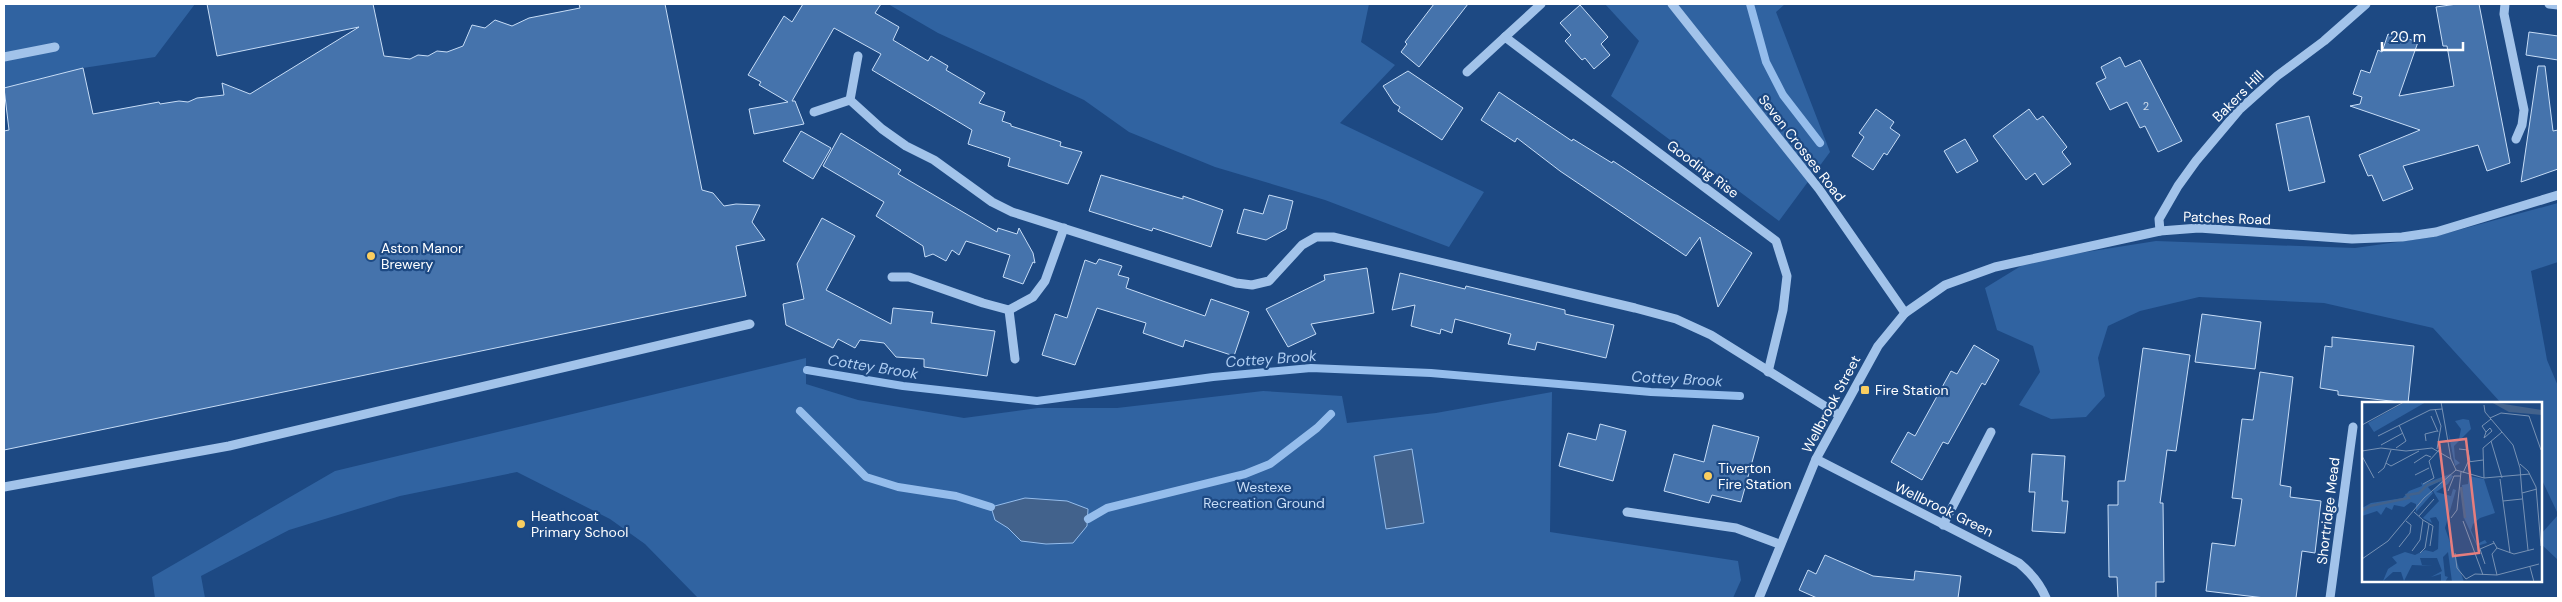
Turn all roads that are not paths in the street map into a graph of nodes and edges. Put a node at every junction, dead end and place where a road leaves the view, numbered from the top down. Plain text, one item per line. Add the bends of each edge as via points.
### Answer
1 (1541, 4) edge
2 (1672, 4) edge
3 (2366, 4) edge
4 (2505, 4) edge
5 (2549, 4) edge
6 (2558, 5) edge
7 (1505, 37) junction
8 (55, 46) dead end
9 (858, 56) dead end
10 (4, 57) edge
11 (1468, 72) dead end
12 (850, 100) junction
13 (814, 112) dead end
14 (2516, 139) dead end
15 (2558, 195) edge
16 (1064, 228) junction
17 (2160, 231) junction
18 (892, 278) dead end
19 (1009, 310) junction
20 (1905, 313) junction
21 (750, 324) dead end
22 (1015, 359) dead end
23 (1768, 372) junction
24 (1839, 415) junction
25 (2353, 426) dead end
26 (1991, 432) dead end
27 (1816, 459) junction
28 (4, 487) edge
29 (1627, 512) dead end
30 (1943, 525) junction
31 (1780, 544) junction
32 (1759, 598) edge
33 (2046, 598) edge
34 (2330, 598) edge

1 - 7 street
2 - 20 street, Seven Crosses Road via 1820,189
3 - 17 street, Bakers Hill via 2240,110 2178,186 2159,218
4 - 14 street via 2504,14 2524,110
5 - 6 street
7 - 11 street
7 - 23 street, Gooding Rise via 1776,241 1787,276 1783,310
8 - 10 street
9 - 12 street
12 - 13 street
12 - 16 street via 882,129 934,160 992,202 1012,212
15 - 17 street, Patches Road via 2436,232 2402,238 2352,239 2199,228
16 - 19 street via 1045,281 1033,296
16 - 23 street via 1236,283 1252,285 1268,281 1302,245 1316,237 1333,238 1676,319 1711,335
17 - 20 street, Patches Road via 1995,267 1945,286
18 - 19 street via 909,277
19 - 22 street
20 - 24 street, Wellbrook Street via 1878,346
21 - 28 street via 230,446
23 - 24 street
24 - 27 street, Wellbrook Street
25 - 34 street, Shortridge Mead
26 - 30 street
27 - 30 street, Wellbrook Green
27 - 31 street, Wellbrook Street
29 - 31 street via 1736,528
30 - 33 street, Wellbrook Green via 2019,563 2032,574
31 - 32 street, Wellbrook Street

